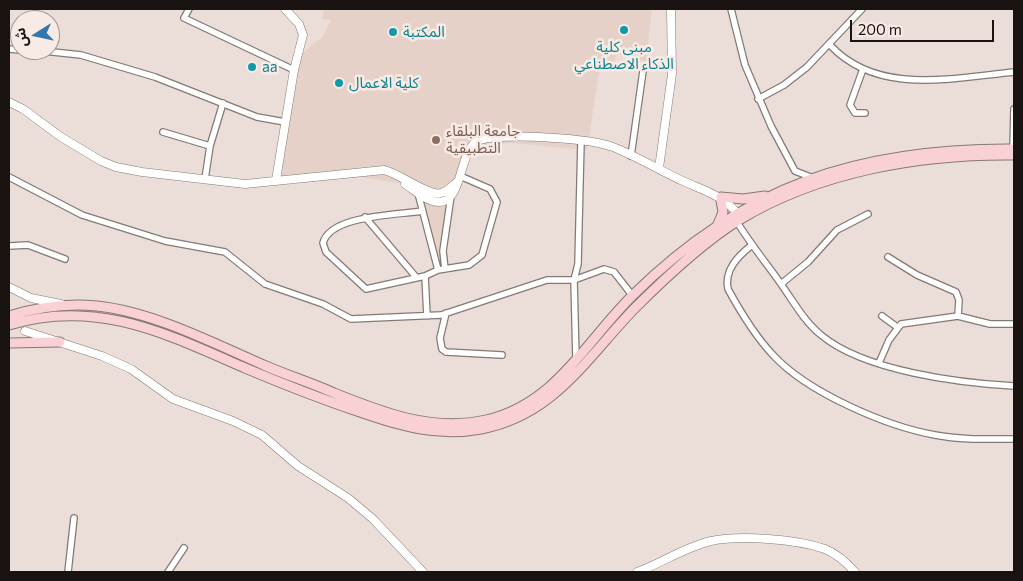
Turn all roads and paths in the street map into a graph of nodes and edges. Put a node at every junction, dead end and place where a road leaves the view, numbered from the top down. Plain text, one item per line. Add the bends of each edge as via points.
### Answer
1 (189, 9) edge
2 (285, 9) edge
3 (671, 9) edge
4 (731, 9) edge
5 (862, 9) edge
6 (830, 45) junction
7 (60, 53) edge
8 (863, 69) junction
9 (294, 70) junction
10 (642, 71) dead end
11 (1014, 72) edge
12 (758, 99) junction
13 (9, 102) edge
14 (223, 103) junction
15 (1014, 109) edge
16 (865, 113) dead end
17 (285, 122) junction
18 (163, 132) dead end
19 (581, 142) junction
20 (210, 146) junction
21 (1014, 151) edge
22 (631, 156) junction
23 (659, 168) junction
24 (378, 171) junction
25 (9, 177) edge
26 (813, 178) junction
27 (205, 179) junction
28 (458, 179) junction
29 (276, 180) junction
30 (418, 193) junction
31 (777, 193) junction
32 (451, 196) junction
33 (718, 197) junction
34 (422, 211) junction
35 (868, 214) dead end
36 (365, 217) junction
37 (737, 217) junction
38 (716, 226) junction
39 (752, 245) junction
40 (9, 246) edge
41 (888, 257) dead end
42 (65, 259) dead end
43 (445, 269) junction
44 (438, 270) junction
45 (425, 276) junction
46 (416, 277) junction
47 (574, 280) junction
48 (781, 284) junction
49 (9, 287) edge
50 (26, 296) junction
51 (632, 296) junction
52 (63, 305) junction
53 (28, 310) junction
54 (446, 313) junction
55 (9, 316) edge
56 (427, 316) junction
57 (882, 316) dead end
58 (958, 316) junction
59 (1014, 324) edge
60 (9, 325) edge
61 (897, 327) junction
62 (25, 331) dead end
63 (60, 342) junction
64 (9, 343) edge
65 (502, 355) dead end
66 (576, 361) junction
67 (879, 364) junction
68 (272, 374) junction
69 (1014, 386) edge
70 (1014, 439) edge
71 (74, 518) dead end
72 (184, 548) dead end
73 (68, 572) edge
74 (168, 572) edge
75 (424, 572) edge
76 (637, 572) edge
77 (855, 572) edge

1 - 9 street via 184,18
2 - 9 street via 299,24 303,35
3 - 23 street via 672,74
4 - 12 street via 745,65
5 - 6 street
6 - 8 street via 846,61
6 - 12 street via 790,81
7 - 14 street via 81,55 155,77
8 - 11 street via 898,78 940,81
8 - 16 street via 850,105 855,113
9 - 17 street
10 - 22 street via 640,106
12 - 26 street via 794,169
13 - 27 street via 61,137 116,167
14 - 17 street via 257,117
14 - 20 street
15 - 21 street
17 - 29 street
18 - 20 street
19 - 22 street via 612,147
19 - 28 street via 509,138 479,141 471,147
19 - 47 street via 578,264
20 - 27 street
21 - 26 main road via 926,153 888,158 854,164
21 - 37 main road via 861,171 823,182
22 - 23 street
23 - 33 street
24 - 28 street via 395,173 434,194 443,193
24 - 29 street
24 - 30 street via 400,180
25 - 56 street via 82,214 165,241 225,252 264,284 322,304 345,317
26 - 31 main road
27 - 29 street via 245,184
28 - 32 street
28 - 43 street via 490,189 497,202 482,255 469,265
30 - 32 street via 436,202
30 - 34 street
31 - 33 main road via 743,199
31 - 37 main road
32 - 43 street via 443,251
33 - 37 street
33 - 38 main road via 723,212
34 - 36 street
34 - 44 street
35 - 48 street via 837,230 808,262
36 - 46 street
36 - 46 street via 352,220 325,237 322,243 325,250 366,289
37 - 38 main road
37 - 39 street
37 - 68 main road via 652,290 559,391 525,414 494,426 446,432 407,428
38 - 51 main road via 676,255
39 - 48 street
39 - 70 street via 731,266 728,289 773,356 805,381 833,398 919,432 963,439
40 - 42 street via 28,245
41 - 58 street via 956,292
43 - 44 street
44 - 45 street
45 - 46 street
45 - 56 street
47 - 51 street via 609,269 620,278
47 - 54 street via 547,280
47 - 66 street
48 - 67 street via 804,318 820,334 847,352
49 - 50 street
50 - 52 street
50 - 53 street
51 - 66 main road
52 - 53 main road
52 - 68 main road via 98,306 134,314 217,345
53 - 55 main road
54 - 56 street
54 - 65 street via 440,345 446,352
57 - 61 street
58 - 59 street via 990,324
58 - 61 street via 908,322
60 - 68 main road via 72,314 113,318
61 - 67 street
62 - 63 street
63 - 64 main road
63 - 75 street via 120,363 173,399 262,435 298,466 348,498 373,519
66 - 68 main road via 546,392 518,409 486,420 450,424 421,423 402,418
67 - 69 street
71 - 73 street
72 - 74 street
76 - 77 street via 694,547 735,539 785,541 823,549 840,557

